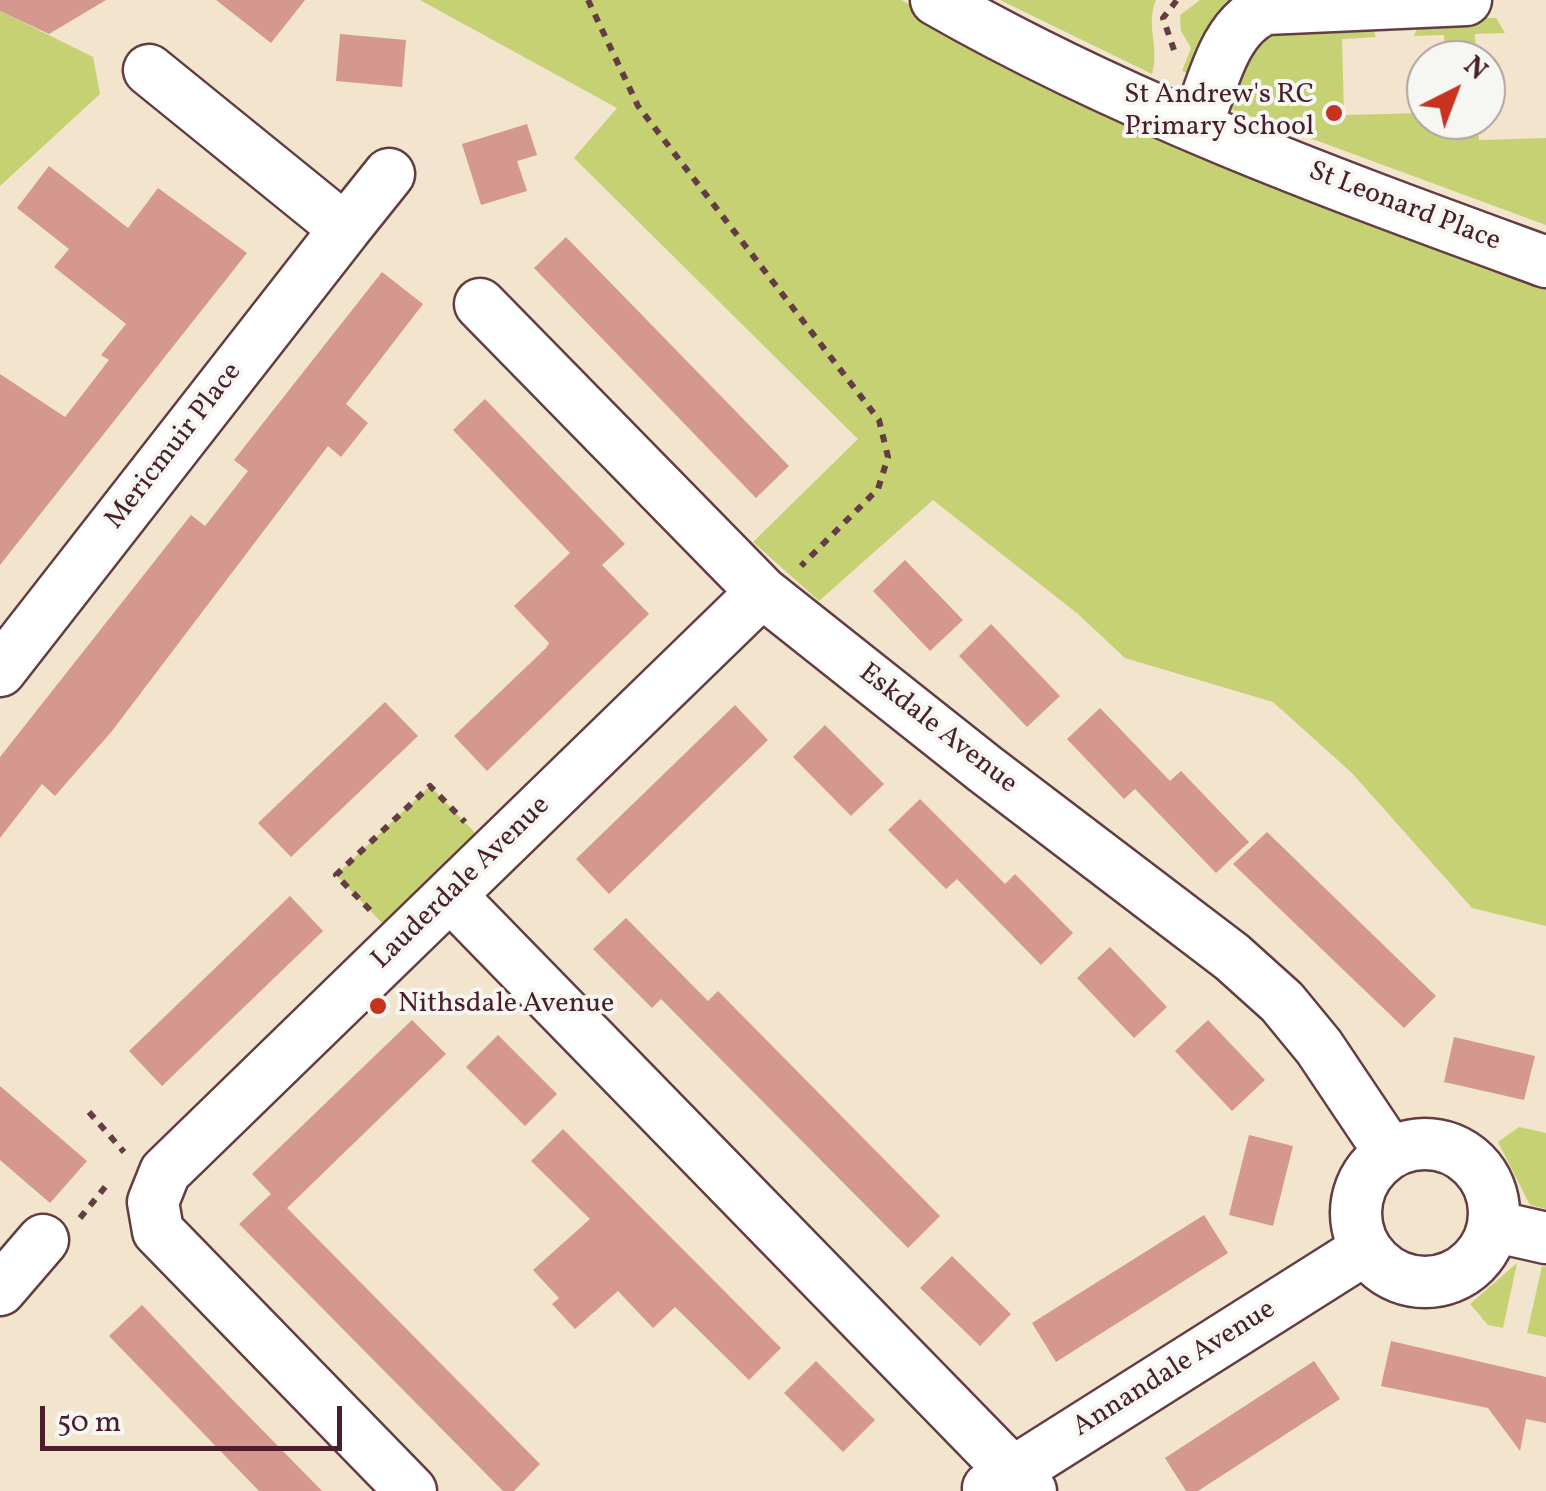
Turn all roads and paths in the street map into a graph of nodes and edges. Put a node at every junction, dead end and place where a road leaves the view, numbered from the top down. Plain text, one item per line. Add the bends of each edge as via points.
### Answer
1 (588, 0) edge
2 (936, 0) edge
3 (1176, 0) edge
4 (1466, 0) edge
5 (148, 70) dead end
6 (1152, 107) junction
7 (1196, 127) junction
8 (389, 174) dead end
9 (345, 229) junction
10 (1546, 262) edge
11 (480, 304) dead end
12 (762, 592) junction
13 (2, 666) edge
14 (494, 854) junction
15 (451, 896) junction
16 (402, 944) junction
17 (89, 1112) dead end
18 (1390, 1154) junction
19 (129, 1158) dead end
20 (117, 1173) dead end
21 (1493, 1226) junction
22 (1546, 1238) edge
23 (42, 1240) joint
24 (1366, 1249) junction
25 (0, 1290) edge
26 (1009, 1485) edge
27 (411, 1491) edge

1 - 12 path via 638,106 879,420 888,457 878,489 794,574
2 - 6 street, St Leonard Place
3 - 6 path via 1164,18 1176,46
4 - 7 street via 1266,9 1247,16
5 - 9 street
6 - 7 street, St Leonard Place
7 - 10 street, St Leonard Place
8 - 9 street, Mericmuir Place
9 - 13 street, Mericmuir Place
11 - 12 street, Eskdale Avenue
12 - 14 street, Lauderdale Avenue
12 - 18 street, Eskdale Avenue via 1232,957 1319,1047
14 - 15 street, Lauderdale Avenue
14 - 16 path via 430,786 336,875
15 - 16 street, Lauderdale Avenue
15 - 26 street
16 - 27 street, Lauderdale Avenue via 165,1172 153,1202 158,1231
17 - 19 path
18 - 21 street via 1411,1145 1456,1151 1487,1182
18 - 24 street via 1373,1167 1358,1196
20 - 23 path via 54,1249
21 - 22 street
21 - 24 street via 1469,1266 1448,1278 1425,1282 1382,1267
23 - 25 street
24 - 26 street, Annandale Avenue

